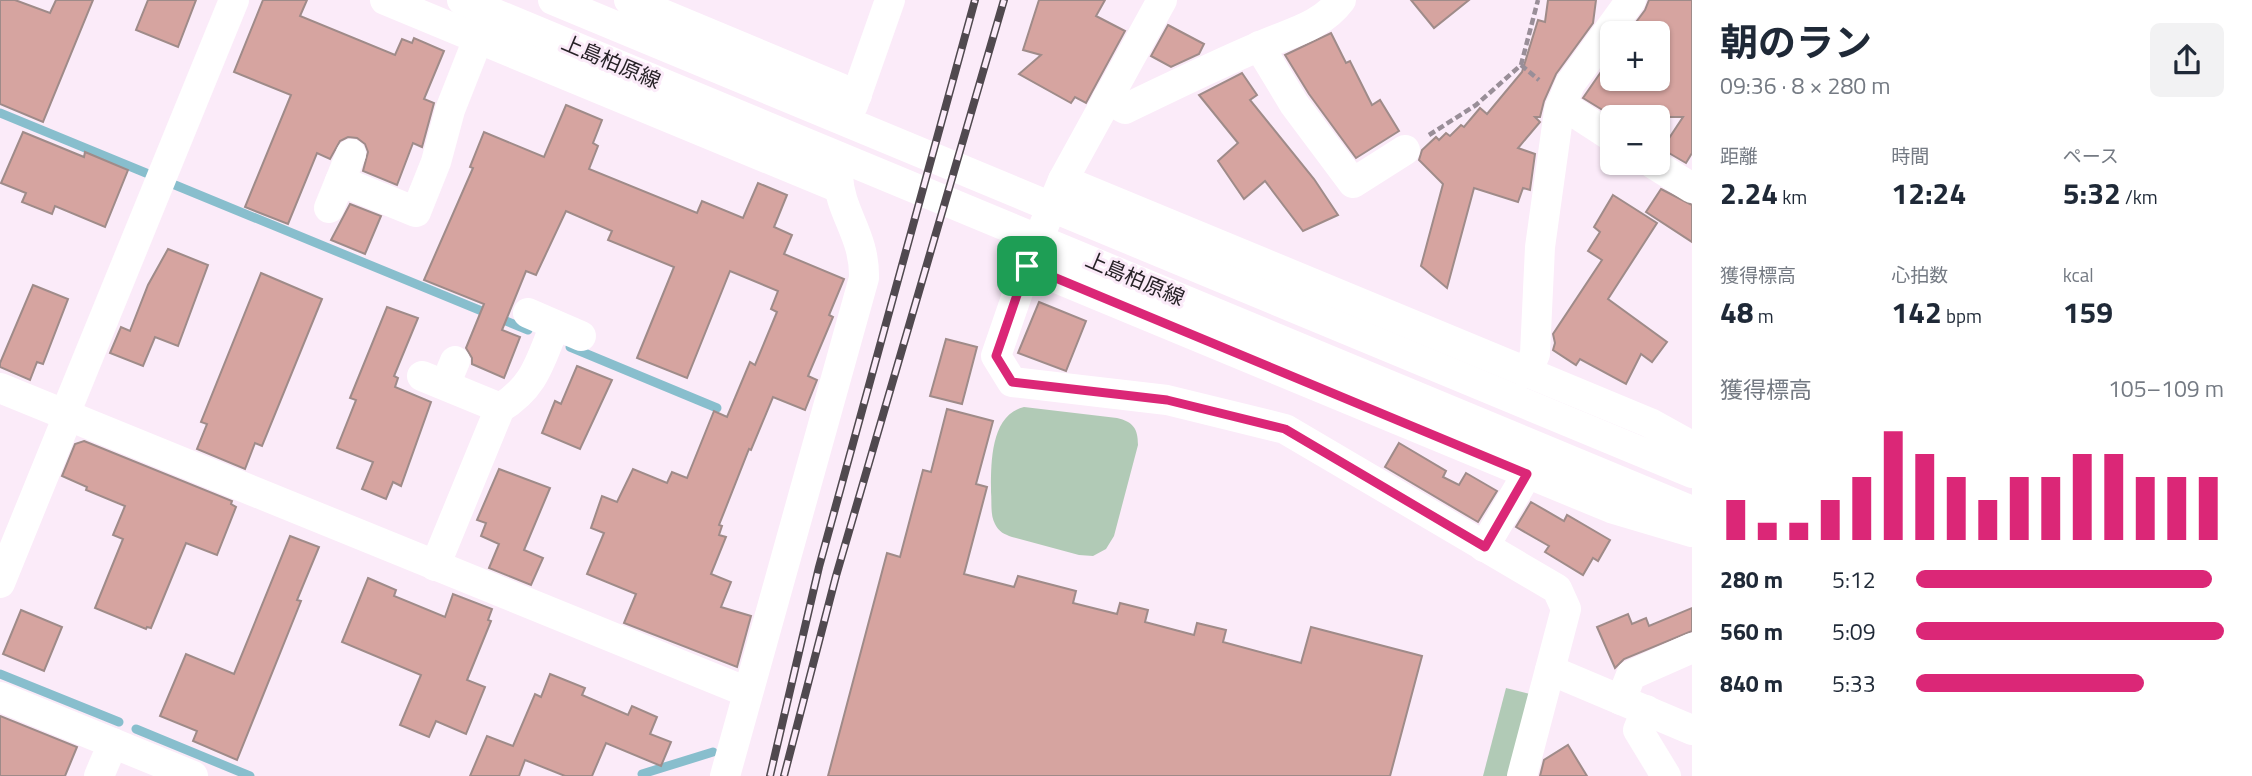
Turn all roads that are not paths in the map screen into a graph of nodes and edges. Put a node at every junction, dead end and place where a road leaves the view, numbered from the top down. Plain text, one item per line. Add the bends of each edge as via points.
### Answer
1 (234, 0) edge
2 (385, 0) edge
3 (462, 0) edge
4 (553, 0) edge
5 (629, 0) edge
6 (890, 0) edge
7 (1162, 0) edge
8 (1342, 0) edge
9 (1632, 0) edge
10 (478, 39) junction
11 (1259, 46) junction
12 (1107, 99) junction
13 (1560, 107) junction
14 (1600, 129) edge
15 (1405, 150) road end
16 (1670, 174) edge
17 (1063, 180) junction
18 (1692, 188) edge
19 (329, 208) dead end
20 (1027, 266) junction
21 (555, 325) dead end
22 (1527, 373) junction
23 (441, 374) dead end
24 (0, 388) edge
25 (500, 408) junction
26 (67, 415) junction
27 (1692, 446) edge
28 (1692, 472) edge
29 (1527, 474) junction
30 (1692, 510) edge
31 (1692, 531) edge
32 (1485, 547) junction
33 (435, 566) junction
34 (0, 583) edge
35 (1692, 649) edge
36 (1550, 670) junction
37 (747, 692) junction
38 (0, 697) edge
39 (1634, 705) junction
40 (1692, 730) edge
41 (113, 743) junction
42 (99, 776) edge
43 (193, 776) edge
44 (725, 776) edge
45 (1522, 776) edge
46 (1666, 776) edge

1 - 26 street
2 - 10 street
3 - 30 street, 上島柏原線
4 - 28 street, 上島柏原線
5 - 6 street via 855,100
7 - 12 street
8 - 11 street via 1309,27
9 - 13 street via 1570,84
10 - 19 street via 416,212 346,167
10 - 37 street via 839,182 861,245 864,278
11 - 12 street via 1125,109
11 - 15 street via 1294,104 1353,183
12 - 17 street
13 - 14 street
13 - 22 street via 1540,247 1535,354
16 - 18 street
17 - 20 street
17 - 22 street
20 - 29 street
20 - 32 street via 996,356 1012,382 1167,400 1285,429
21 - 25 street via 533,380
22 - 27 street via 1650,423
23 - 25 street
24 - 26 street
25 - 33 street
26 - 33 street
26 - 34 street
29 - 31 street via 1611,508
29 - 32 street
32 - 36 street via 1557,589 1566,609
33 - 37 street
35 - 39 street via 1631,675
36 - 39 street
36 - 45 street
37 - 44 street
38 - 41 street
39 - 40 street
39 - 46 street via 1638,730
41 - 42 street
41 - 43 street

